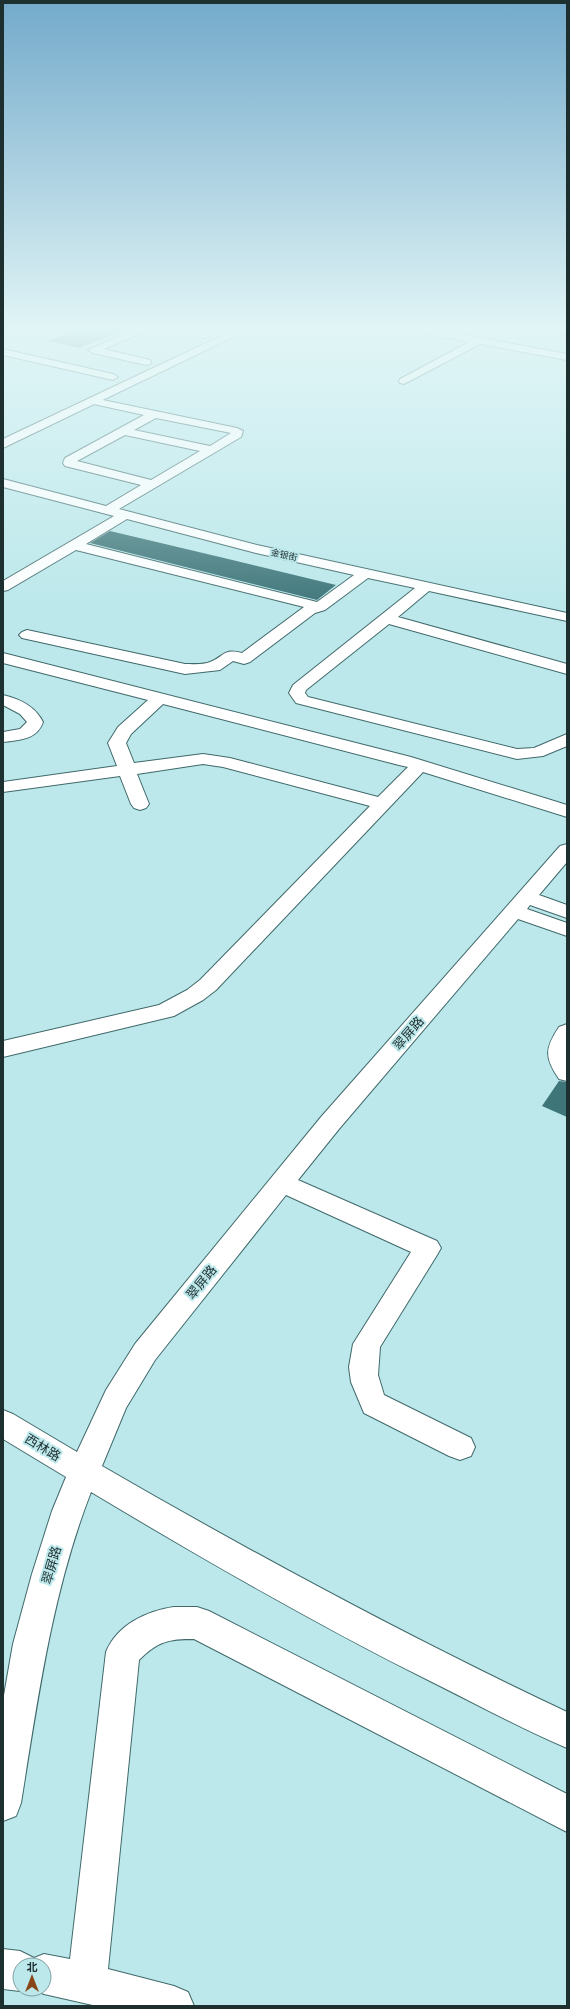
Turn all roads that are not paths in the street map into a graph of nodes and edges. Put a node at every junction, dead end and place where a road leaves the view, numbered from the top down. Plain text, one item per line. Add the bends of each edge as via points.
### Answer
1 (52, 421) edge
2 (141, 421) edge
3 (187, 421) edge
4 (122, 431) junction
5 (3, 444) edge
6 (212, 450) junction
7 (3, 483) edge
8 (152, 484) junction
9 (106, 511) junction
10 (124, 516) junction
11 (74, 544) junction
12 (365, 573) junction
13 (427, 586) junction
14 (3, 587) edge
15 (320, 607) junction
16 (567, 617) edge
17 (386, 618) junction
18 (27, 635) dead end
19 (3, 658) edge
20 (567, 669) edge
21 (160, 698) junction
22 (3, 700) edge
23 (3, 737) edge
24 (567, 739) edge
25 (419, 766) junction
26 (127, 769) junction
27 (3, 787) edge
28 (140, 804) dead end
29 (382, 804) junction
30 (567, 811) edge
31 (567, 850) edge
32 (520, 904) junction
33 (567, 912) edge
34 (567, 930) edge
35 (567, 1032) edge
36 (3, 1049) edge
37 (567, 1073) edge
38 (282, 1183) junction
39 (3, 1423) edge
40 (460, 1447) dead end
41 (84, 1472) junction
42 (567, 1730) edge
43 (3, 1803) edge
44 (567, 1814) edge
45 (52, 1976) edge
46 (87, 1983) junction
47 (174, 2006) edge

1 - 5 street
2 - 4 street
3 - 6 street via 236,431 237,435
4 - 6 street
4 - 8 street via 69,463
6 - 8 street
7 - 9 street, 金银街
8 - 9 street
9 - 10 street, 金银街
10 - 11 street
10 - 12 street, 金银街
11 - 14 street
11 - 15 street
12 - 13 street, 金银街
12 - 15 street
13 - 16 street, 金银街
13 - 17 street
15 - 18 street via 310,610 244,659 231,655 214,667 207,668 185,669
17 - 20 street
17 - 24 street via 299,688 297,693 302,700 517,754 537,753
19 - 21 street
21 - 25 street
21 - 26 street via 124,730 118,739 117,744
22 - 23 street via 24,709 35,722 33,728 23,734
25 - 29 street
25 - 30 street
26 - 27 street
26 - 28 street
26 - 29 street via 194,759 214,760
29 - 36 street via 196,995 166,1011
31 - 32 street, 翠屏路
32 - 33 street
32 - 34 street
32 - 38 street, 翠屏路 via 330,1123
35 - 37 street via 561,1040 558,1052 562,1067
38 - 40 street via 428,1248 367,1344 363,1372 368,1394 374,1404
38 - 41 street, 翠屏路 via 145,1352 113,1405
39 - 41 street, 西林路
41 - 42 street, 西林路 via 183,1531 305,1598
41 - 43 street, 翠屏路 via 50,1567 32,1637
44 - 46 street via 197,1623 171,1622 153,1628 136,1638 122,1652
45 - 46 street
46 - 47 street

